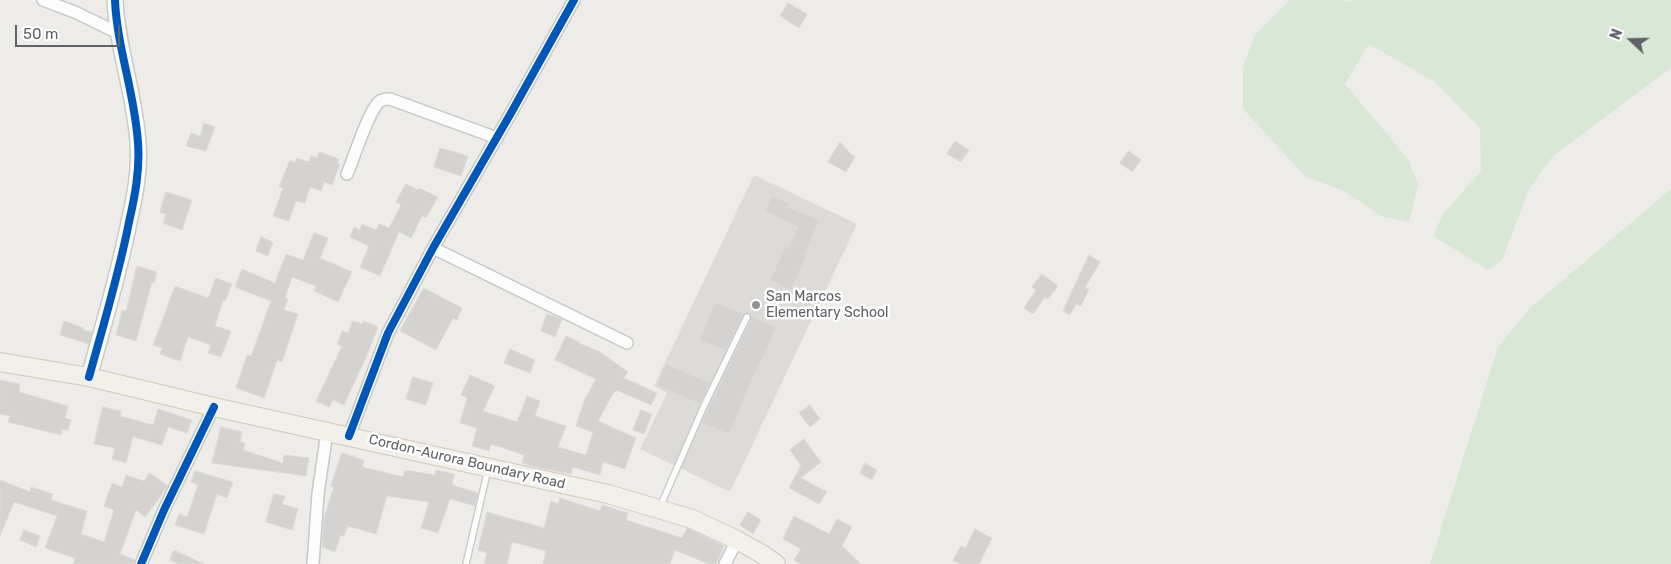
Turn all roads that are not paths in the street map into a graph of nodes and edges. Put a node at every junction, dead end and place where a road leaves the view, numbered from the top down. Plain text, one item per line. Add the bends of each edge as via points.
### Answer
1 (43, 0) edge
2 (115, 0) edge
3 (574, 0) edge
4 (118, 33) junction
5 (496, 138) junction
6 (347, 174) dead end
7 (434, 248) junction
8 (747, 317) dead end
9 (627, 343) dead end
10 (0, 362) edge
11 (89, 377) junction
12 (214, 407) junction
13 (327, 432) junction
14 (349, 436) junction
15 (488, 467) junction
16 (659, 509) junction
17 (738, 540) junction
18 (141, 564) edge
19 (312, 564) edge
20 (466, 564) edge
21 (725, 564) edge
22 (776, 564) edge

1 - 4 street
2 - 4 street
3 - 5 street
4 - 11 street via 135,116 139,162 126,238
5 - 6 street via 390,98 381,100 368,121
5 - 7 street
7 - 9 street
7 - 14 street via 388,333
8 - 16 lane
10 - 11 main road, Cordon-Aurora Boundary Road
11 - 12 main road, Cordon-Aurora Boundary Road
12 - 13 main road, Cordon-Aurora Boundary Road
12 - 18 street
13 - 14 main road, Cordon-Aurora Boundary Road
13 - 19 street
14 - 15 main road, Cordon-Aurora Boundary Road
15 - 16 main road, Cordon-Aurora Boundary Road
15 - 20 lane
16 - 17 main road, Cordon-Aurora Boundary Road via 692,519
17 - 21 street
17 - 22 main road, Cordon-Aurora Boundary Road

